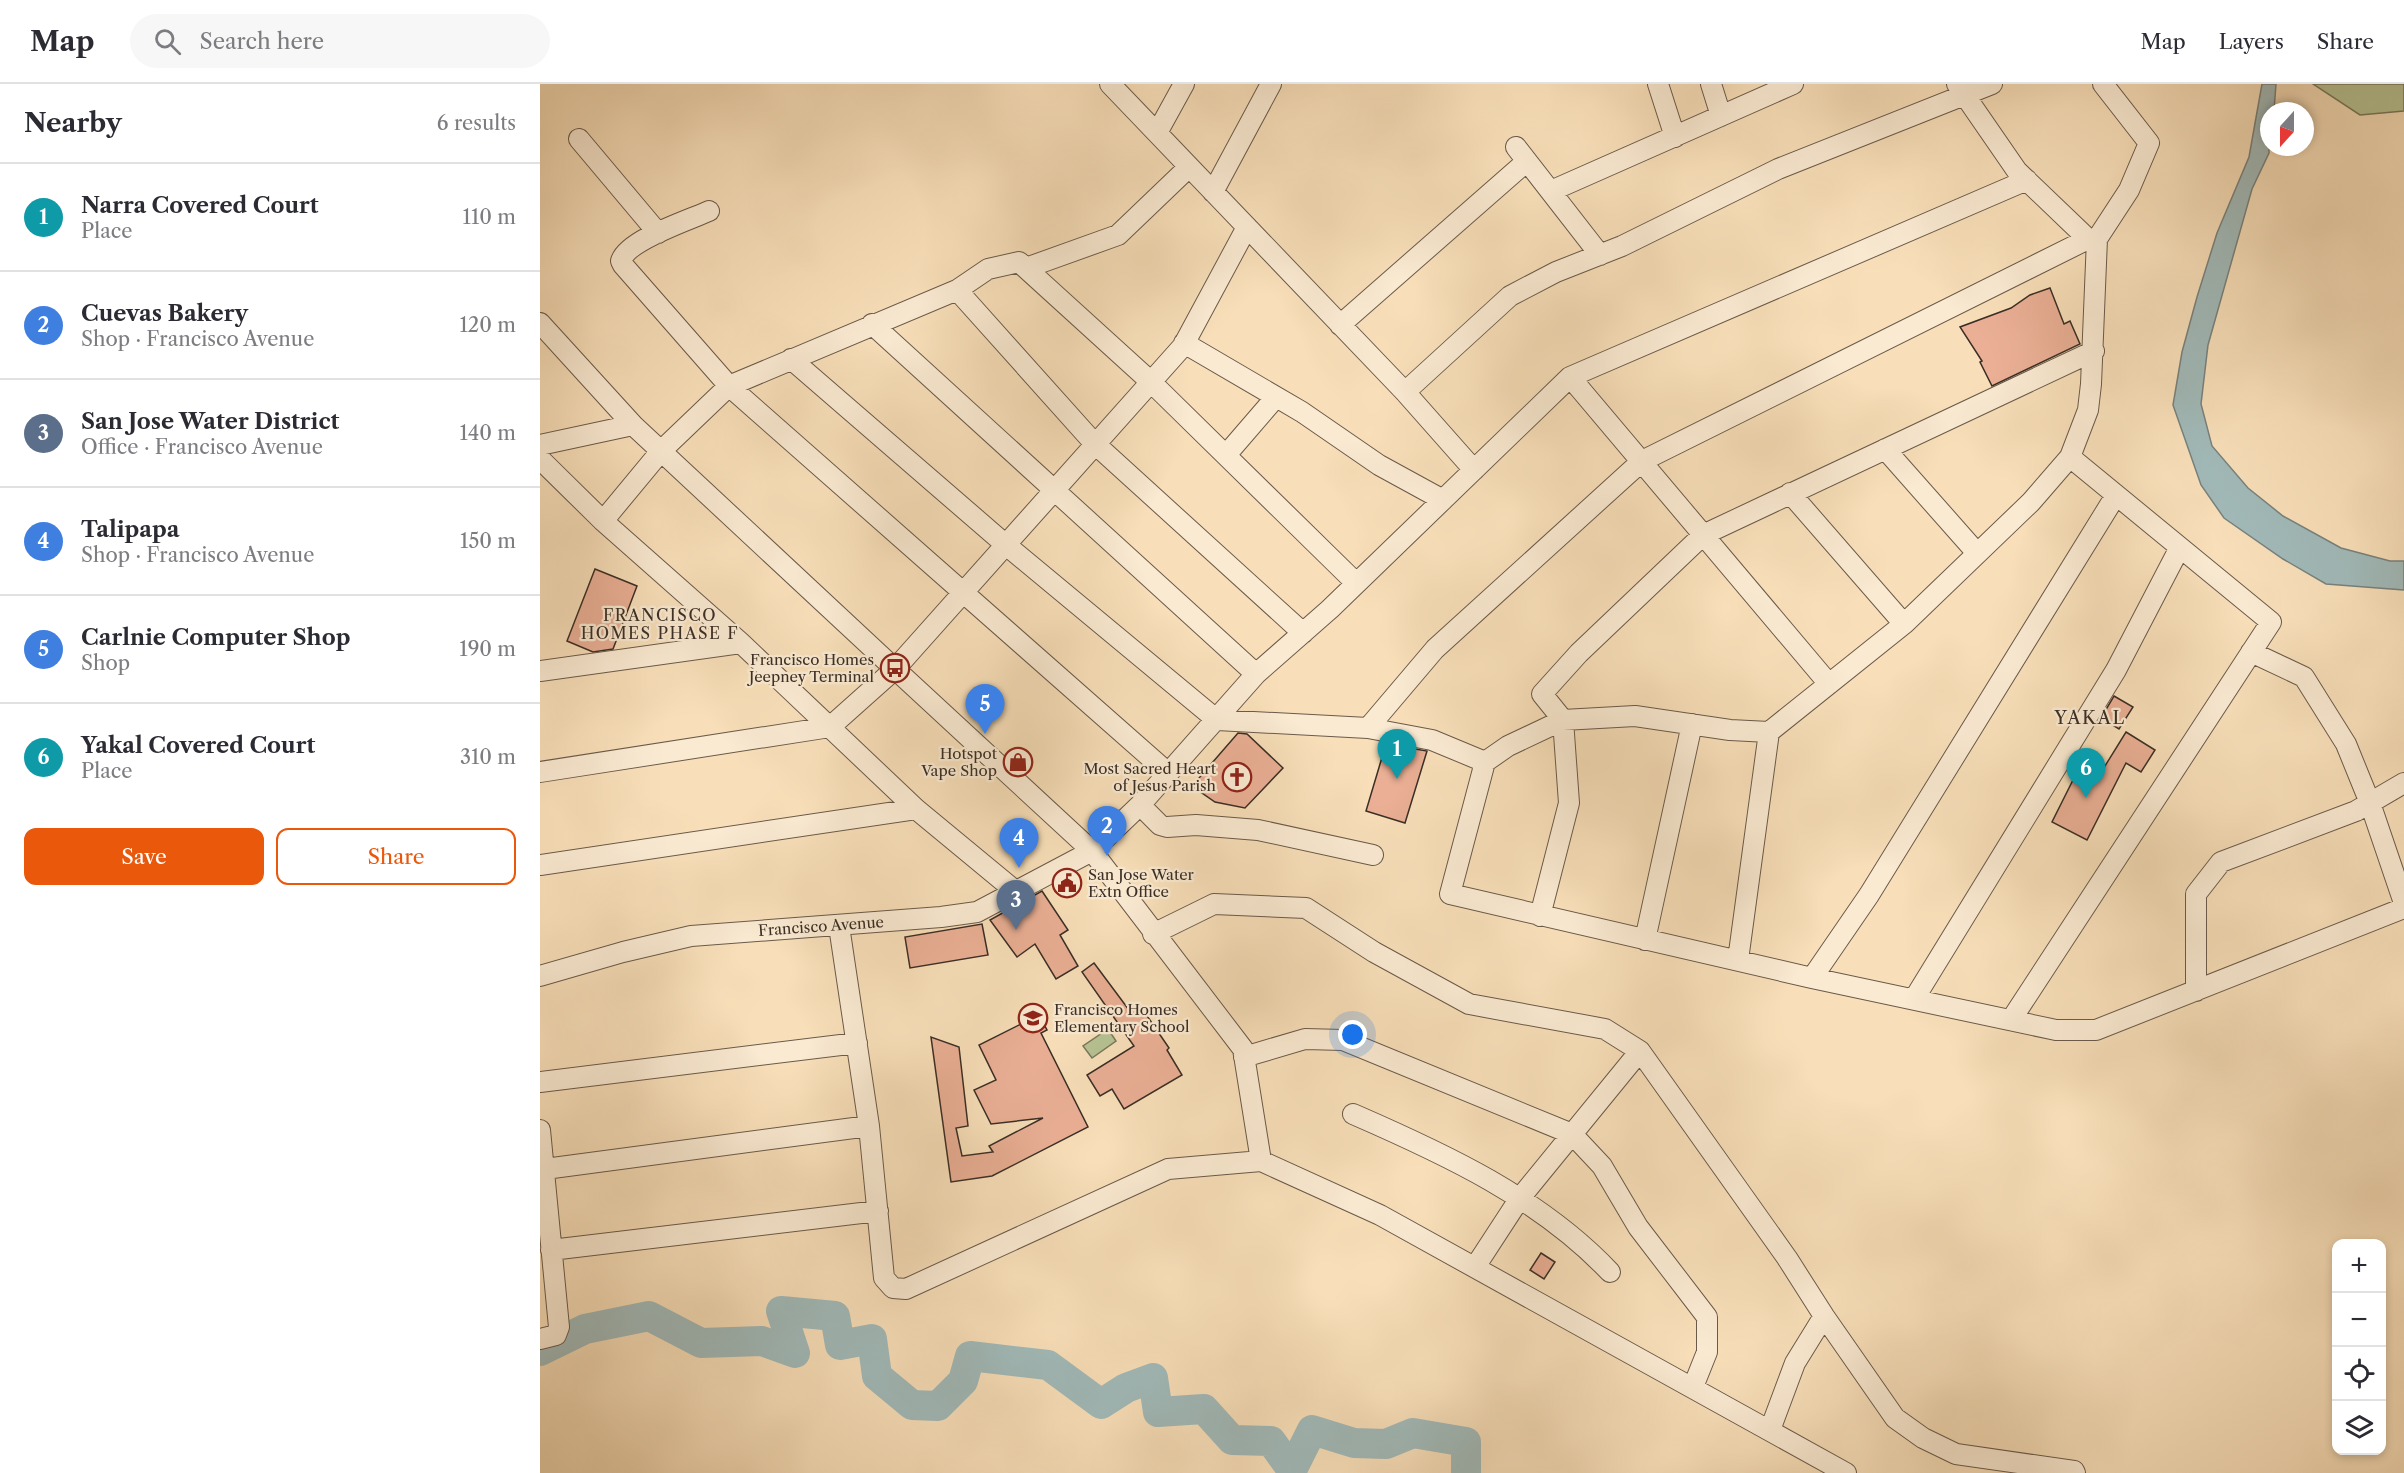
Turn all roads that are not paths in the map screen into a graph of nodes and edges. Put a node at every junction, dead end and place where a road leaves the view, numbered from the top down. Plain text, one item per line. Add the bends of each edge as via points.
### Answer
1 (1110, 84) edge
2 (1184, 84) edge
3 (1271, 84) edge
4 (1658, 84) edge
5 (1711, 84) edge
6 (1792, 84) edge
7 (1992, 84) edge
8 (2103, 84) edge
9 (1959, 89) edge
10 (1761, 91) edge
11 (1721, 116) junction
12 (1157, 133) junction
13 (1675, 137) junction
14 (579, 139) dead end
15 (1190, 167) junction
16 (2027, 180) junction
17 (1551, 191) junction
18 (1213, 192) junction
19 (709, 211) dead end
20 (1247, 227) junction
21 (658, 233) junction
22 (2093, 239) junction
23 (1600, 255) junction
24 (1026, 268) junction
25 (957, 290) junction
26 (540, 323) edge
27 (872, 324) junction
28 (1340, 324) junction
29 (1184, 343) junction
30 (2094, 351) junction
31 (790, 359) junction
32 (1570, 377) junction
33 (1151, 382) junction
34 (729, 386) junction
35 (1405, 392) junction
36 (1276, 397) junction
37 (633, 425) junction
38 (1094, 443) junction
39 (540, 445) edge
40 (1885, 449) junction
41 (661, 451) junction
42 (1226, 455) junction
43 (2070, 457) junction
44 (540, 459) edge
45 (1641, 461) junction
46 (1474, 470) junction
47 (1054, 490) junction
48 (1790, 494) junction
49 (2116, 495) junction
50 (1443, 500) junction
51 (603, 521) junction
52 (1703, 535) junction
53 (1006, 545) junction
54 (2179, 549) junction
55 (1976, 552) junction
56 (1356, 583) junction
57 (962, 594) junction
58 (1904, 624) junction
59 (1303, 633) junction
60 (741, 644) junction
61 (2251, 652) junction
62 (895, 669) junction
63 (540, 671) edge
64 (1256, 674) junction
65 (1829, 684) junction
66 (1217, 720) junction
67 (1563, 720) junction
68 (1692, 724) junction
69 (830, 727) junction
70 (1368, 728) junction
71 (1769, 732) junction
72 (1485, 762) junction
73 (540, 772) edge
74 (1168, 773) junction
75 (2404, 783) edge
76 (2370, 803) junction
77 (1140, 805) junction
78 (916, 809) junction
79 (1092, 851) junction
80 (1373, 855) dead end
81 (540, 865) edge
82 (1014, 890) junction
83 (2404, 903) edge
84 (2404, 908) edge
85 (1540, 916) junction
86 (839, 926) junction
87 (1153, 934) junction
88 (1645, 940) junction
89 (1738, 960) junction
90 (540, 976) edge
91 (1812, 978) junction
92 (2196, 991) junction
93 (1914, 999) junction
94 (2011, 1020) junction
95 (857, 1043) junction
96 (1640, 1051) junction
97 (1244, 1057) junction
98 (540, 1082) edge
99 (1353, 1114) dead end
100 (869, 1126) junction
101 (540, 1130) edge
102 (1572, 1134) junction
103 (1261, 1161) junction
104 (545, 1169) junction
105 (1520, 1198) junction
106 (878, 1210) junction
107 (551, 1250) junction
108 (1475, 1268) junction
109 (1610, 1272) dead end
110 (1824, 1316) junction
111 (540, 1340) edge
112 (1693, 1387) junction
113 (1770, 1430) junction
114 (1846, 1473) edge
115 (2075, 1473) edge

1 - 12 street
2 - 12 street
3 - 18 street
4 - 13 street
5 - 11 street
6 - 10 street
7 - 9 street
8 - 22 street via 2149,143 2129,190
9 - 16 street
9 - 23 street via 1778,169
10 - 11 street
11 - 13 street
12 - 15 street
13 - 17 street
14 - 21 street
15 - 18 street
15 - 24 street via 1118,235
16 - 22 street
16 - 32 street
17 - 23 street
17 - 28 street via 1521,154
18 - 20 street
19 - 21 street
20 - 28 street
20 - 29 street
21 - 34 street via 626,250 621,261
22 - 30 street
22 - 45 street
23 - 35 street via 1510,296
24 - 25 street via 1019,262 988,269
24 - 33 street
25 - 27 street
25 - 38 street
26 - 37 street
27 - 31 street
27 - 47 street
28 - 35 street
29 - 33 street
29 - 36 street
30 - 40 street
30 - 43 street via 2088,410
31 - 34 street
31 - 53 street
32 - 45 street
32 - 46 street, Francisco Avenue
33 - 38 street
33 - 42 street
34 - 41 street
34 - 57 street
35 - 46 street
36 - 42 street
36 - 50 street via 1379,465
37 - 39 street
37 - 41 street
38 - 47 street
38 - 59 street
40 - 48 street
40 - 55 street
41 - 51 street
41 - 62 street
42 - 56 street
43 - 49 street
43 - 55 street via 2031,502
44 - 51 street
45 - 52 street
45 - 70 street via 1435,649
46 - 50 street, Francisco Avenue
47 - 53 street
47 - 64 street
48 - 52 street
48 - 58 street
49 - 54 street
49 - 91 street via 1869,895
50 - 56 street, Francisco Avenue
51 - 60 street
52 - 65 street
52 - 67 street via 1542,693
53 - 57 street
53 - 66 street
54 - 61 street via 2271,622
54 - 93 street via 2116,670
55 - 58 street
56 - 59 street, Francisco Avenue
57 - 62 street
57 - 74 street
58 - 65 street
59 - 64 street, Francisco Avenue
60 - 63 street
60 - 69 street
61 - 76 street via 2304,677 2346,744
61 - 94 street
62 - 69 street
62 - 79 street
64 - 66 street, Francisco Avenue
65 - 71 street
66 - 70 street
66 - 74 street, Francisco Avenue
67 - 68 street via 1635,716
67 - 72 street via 1508,746
67 - 85 street via 1569,803
68 - 71 street
68 - 88 street
69 - 73 street
69 - 78 street
70 - 72 street via 1432,740
71 - 89 street
72 - 85 street via 1450,894
74 - 77 street, Francisco Avenue
75 - 76 street
76 - 83 street
76 - 92 street via 2221,862 2196,894
77 - 79 street, Francisco Avenue
77 - 80 street via 1167,827 1258,830
78 - 81 street
78 - 82 street
79 - 82 street, Francisco Avenue
79 - 87 street
82 - 86 street, Francisco Avenue via 977,912
84 - 92 street
85 - 88 street
86 - 90 street, Francisco Avenue via 691,936
86 - 95 street
87 - 96 street via 1214,904 1306,908 1374,952 1469,1004 1605,1029
87 - 97 street via 1242,1049
88 - 89 street
89 - 91 street
91 - 93 street
92 - 94 street via 2096,1030 2056,1030
93 - 94 street
95 - 98 street
95 - 100 street
96 - 102 street
96 - 110 street
97 - 102 street via 1305,1039 1343,1040
97 - 103 street
99 - 105 street
100 - 104 street
100 - 106 street
101 - 104 street
102 - 105 street
102 - 112 street via 1602,1166 1638,1227 1707,1317 1707,1352
103 - 106 street via 1168,1168 906,1289 893,1288 884,1278
103 - 108 street via 1380,1215
104 - 107 street
105 - 108 street
105 - 109 street via 1571,1236
106 - 107 street
107 - 111 street via 559,1327 556,1335
108 - 112 street
110 - 113 street via 1795,1363
110 - 115 street via 1895,1418 1923,1438 1956,1454
112 - 113 street
113 - 114 street

